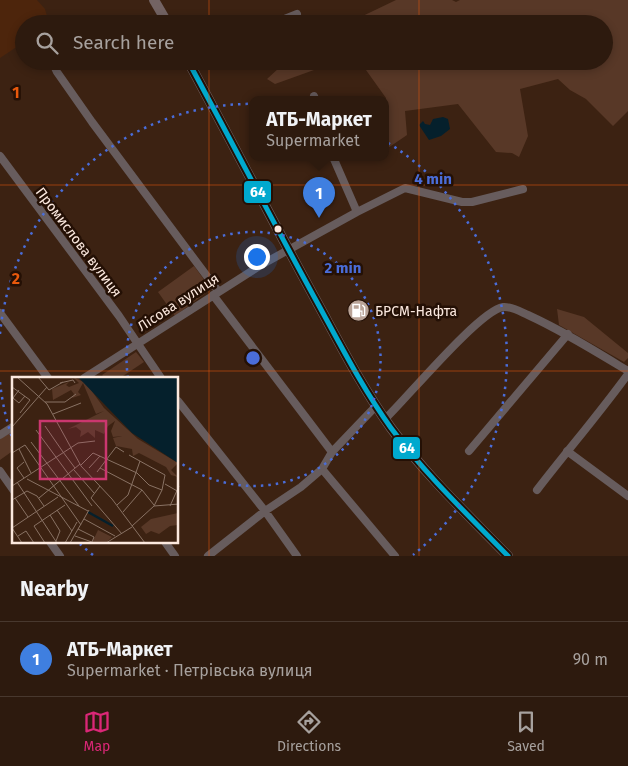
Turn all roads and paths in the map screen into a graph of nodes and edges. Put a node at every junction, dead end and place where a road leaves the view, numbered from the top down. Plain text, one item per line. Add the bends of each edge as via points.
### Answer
1 (154, 0) edge
2 (163, 15) edge
3 (56, 70) edge
4 (193, 70) edge
5 (0, 156) edge
6 (335, 161) edge
7 (524, 189) dead end
8 (357, 212) junction
9 (290, 252) junction
10 (215, 293) junction
11 (0, 313) edge
12 (568, 334) junction
13 (138, 342) junction
14 (628, 372) edge
15 (47, 377) edge
16 (86, 377) edge
17 (160, 377) edge
18 (179, 402) edge
19 (376, 406) junction
20 (385, 419) junction
21 (12, 427) edge
22 (0, 435) edge
23 (469, 450) dead end
24 (567, 451) junction
25 (332, 452) junction
26 (322, 469) junction
27 (0, 472) edge
28 (12, 488) edge
29 (537, 490) dead end
30 (628, 496) edge
31 (265, 511) junction
32 (51, 544) edge
33 (166, 544) edge
34 (60, 556) edge
35 (175, 556) edge
36 (208, 556) edge
37 (297, 556) edge
38 (395, 556) edge
39 (508, 556) edge

1 - 2 main road
3 - 10 street
4 - 9 main road
5 - 13 street, Промислова вулиця
6 - 8 street
7 - 8 street, Лісова вулиця via 462,202 405,188
8 - 9 street, Лісова вулиця
9 - 10 street, Лісова вулиця via 260,265
9 - 19 main road
10 - 13 street, Лісова вулиця
10 - 25 street
11 - 15 street
12 - 14 street
12 - 20 street via 508,307 492,311
12 - 23 street
13 - 16 street, Лісова вулиця
13 - 17 street, Промислова вулиця
14 - 24 street via 602,410
18 - 31 street
19 - 20 main road
19 - 25 street
20 - 39 main road via 445,492
21 - 22 street
24 - 29 street
24 - 30 street
25 - 26 street
26 - 31 street
26 - 38 street
27 - 28 street
31 - 36 street
31 - 37 street
32 - 34 street
33 - 35 street

